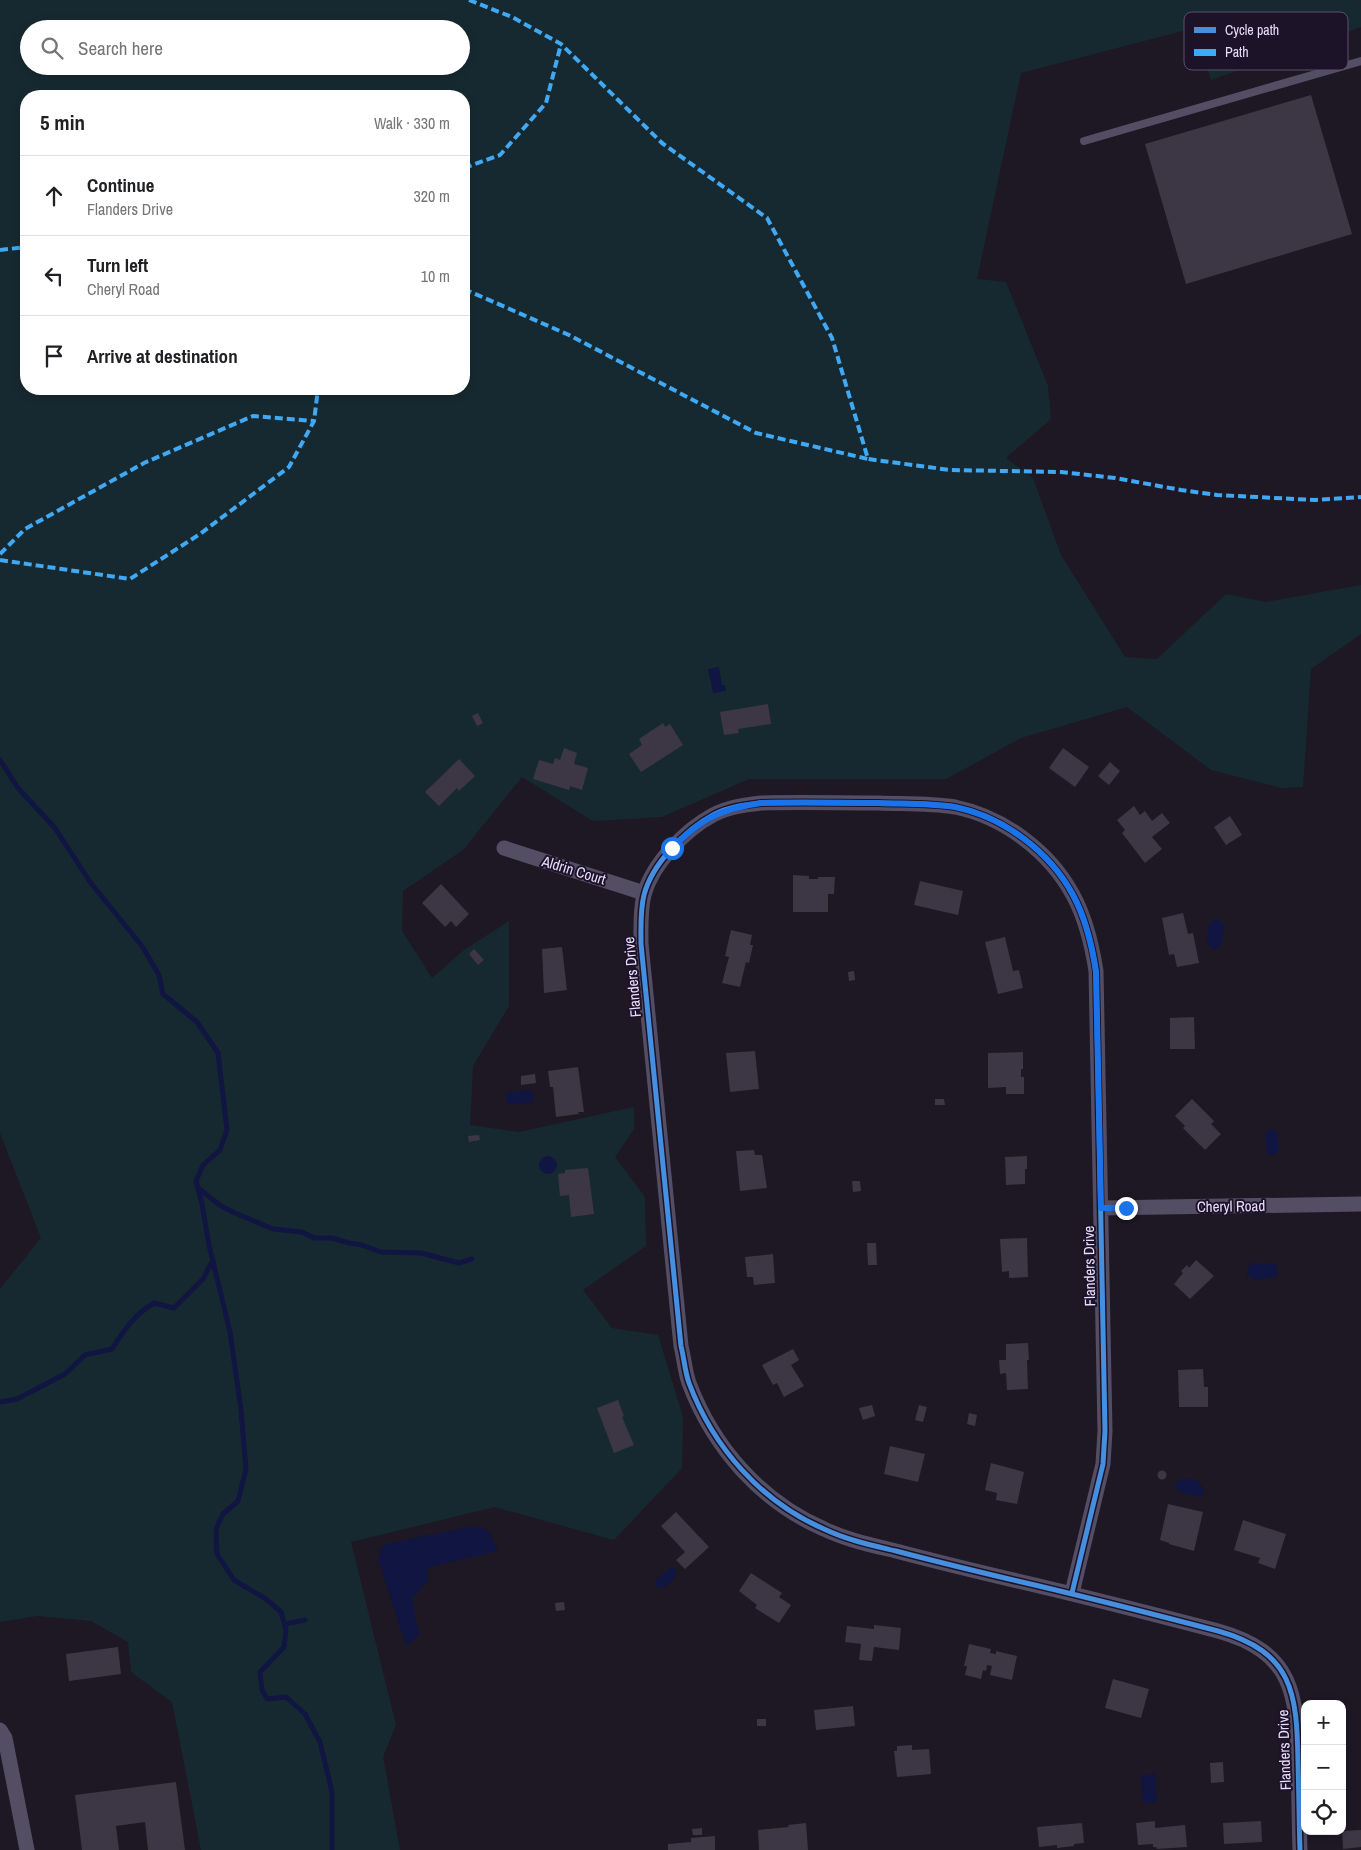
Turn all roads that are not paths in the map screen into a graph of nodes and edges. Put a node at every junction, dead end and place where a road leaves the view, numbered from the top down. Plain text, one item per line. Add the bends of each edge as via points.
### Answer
1 (1361, 61) edge
2 (1348, 65) edge
3 (1330, 70) edge
4 (1084, 141) dead end
5 (504, 848) dead end
6 (644, 894) junction
7 (1361, 1204) edge
8 (1101, 1208) junction
9 (1072, 1593) junction
10 (0, 1730) edge
11 (27, 1850) edge
12 (1300, 1850) edge

1 - 2 lane
3 - 4 lane
5 - 6 street, Aldrin Court
6 - 8 street, Flanders Drive via 655,870 672,848 713,815 735,807 789,802 928,804 988,818 1015,832 1056,869 1073,895 1092,946 1096,972
6 - 9 street, Flanders Drive via 641,944 681,1346 689,1382 725,1450 775,1501 824,1529 852,1540
7 - 8 street, Cheryl Road
8 - 9 street, Flanders Drive via 1103,1464
9 - 12 street, Flanders Drive via 1240,1637 1274,1660 1295,1701
10 - 11 street via 5,1738

